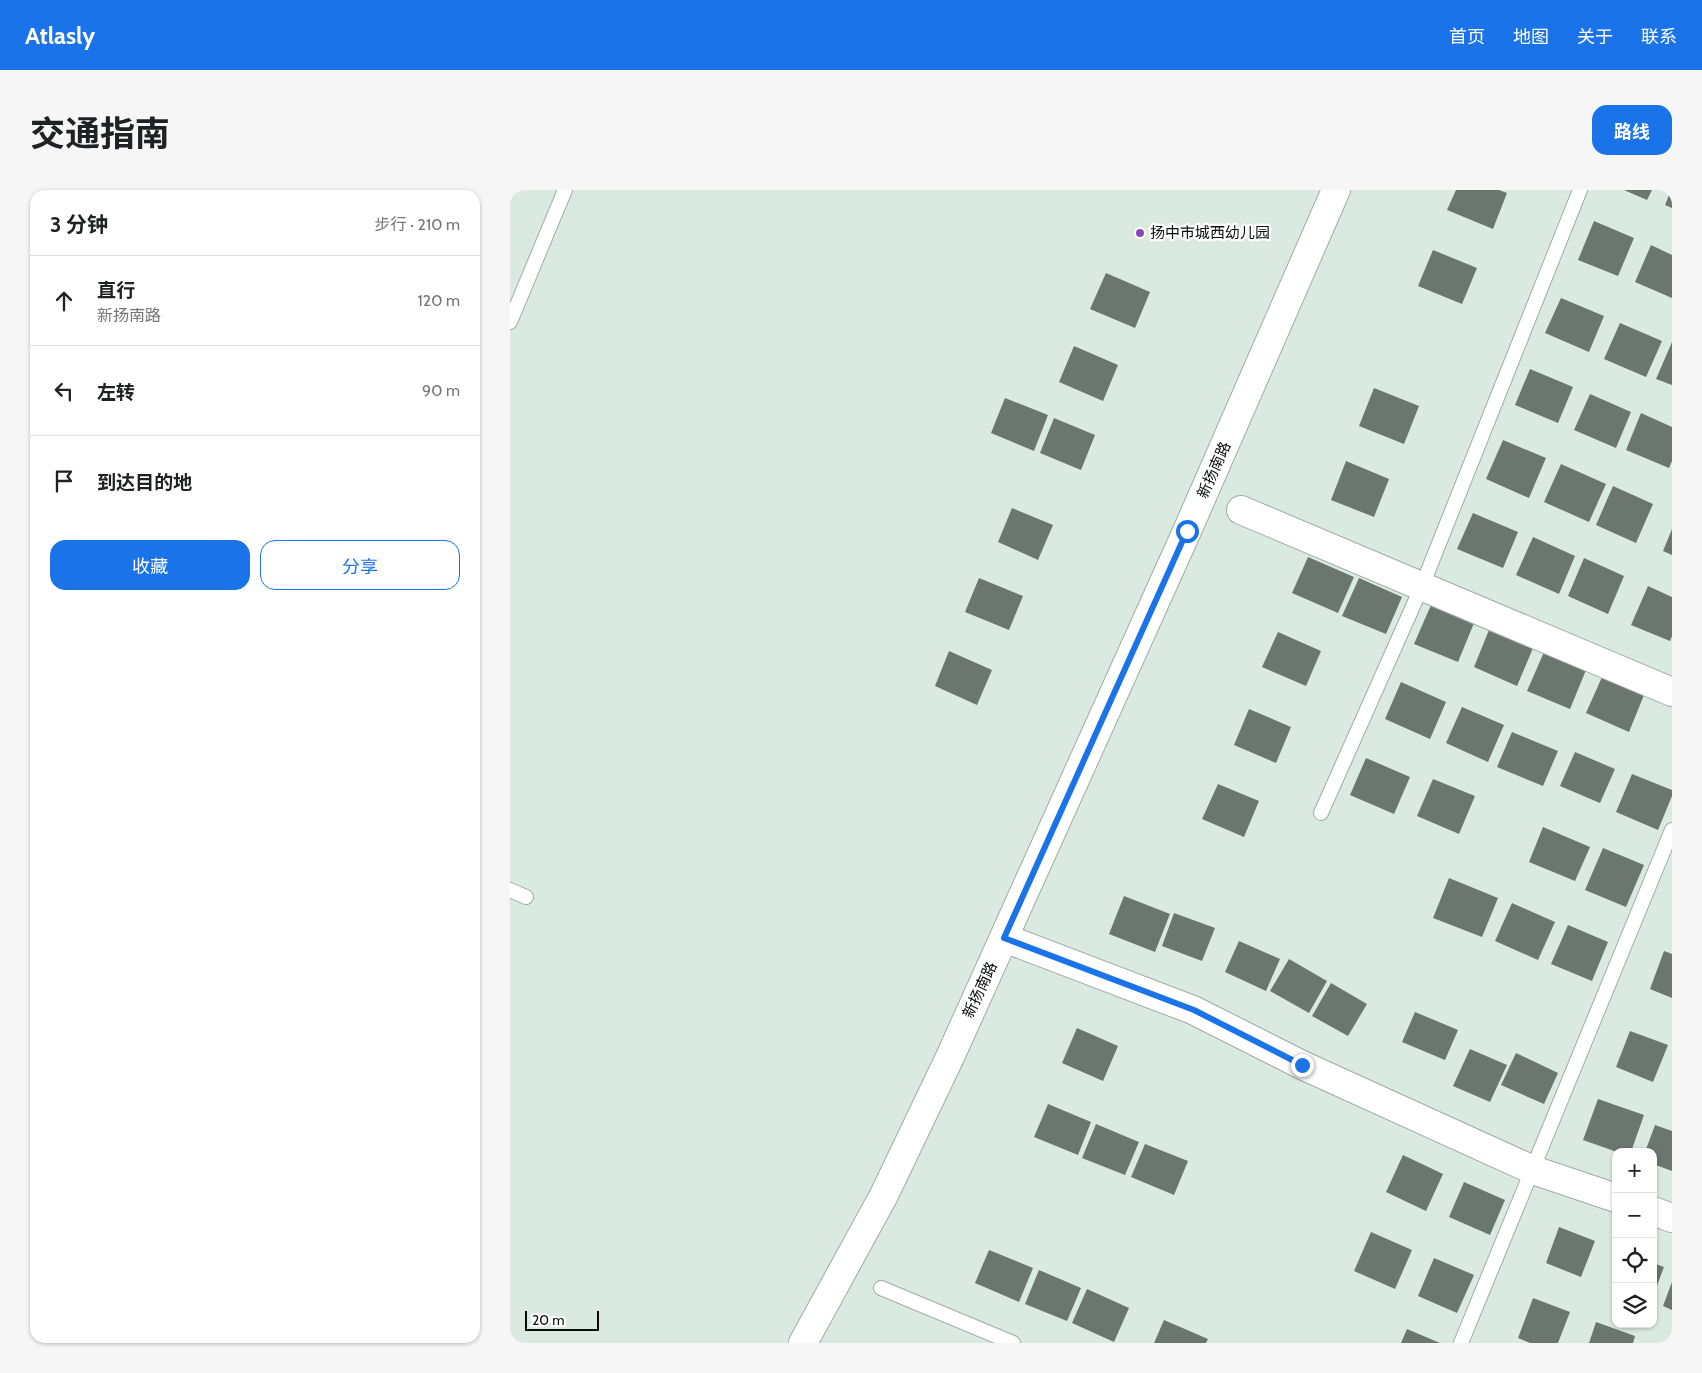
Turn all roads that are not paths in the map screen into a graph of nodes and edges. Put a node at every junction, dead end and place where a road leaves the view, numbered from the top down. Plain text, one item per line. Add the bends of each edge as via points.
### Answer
1 (565, 190) edge
2 (1336, 190) edge
3 (1580, 190) edge
4 (510, 322) edge
5 (1241, 510) dead end
6 (1422, 586) junction
7 (1672, 692) edge
8 (1321, 813) dead end
9 (1672, 830) edge
10 (510, 890) edge
11 (526, 897) dead end
12 (1004, 938) junction
13 (1533, 1170) junction
14 (1612, 1197) edge
15 (1657, 1212) edge
16 (1672, 1218) edge
17 (881, 1288) dead end
18 (803, 1343) edge
19 (1013, 1343) edge
20 (1461, 1343) edge

1 - 4 lane
2 - 12 street, 新扬南路
3 - 6 lane
5 - 6 street
6 - 7 street
6 - 8 lane
9 - 13 lane
10 - 11 lane
12 - 13 street via 1194,1010 1302,1065
12 - 18 street, 新扬南路 via 884,1195
13 - 14 street
13 - 20 lane
15 - 16 street
17 - 19 lane

